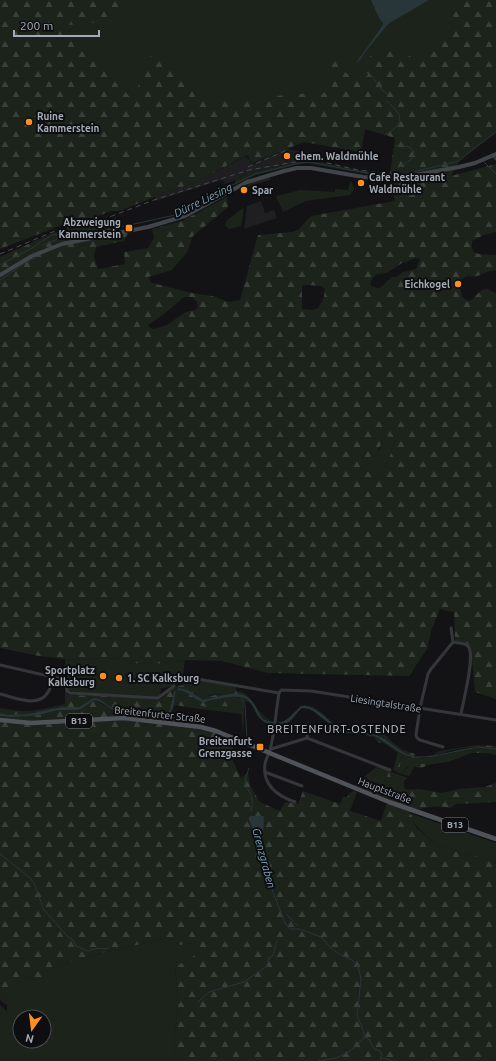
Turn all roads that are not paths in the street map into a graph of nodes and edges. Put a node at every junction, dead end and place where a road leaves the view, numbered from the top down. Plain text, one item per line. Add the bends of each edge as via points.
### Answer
1 (495, 156) edge
2 (0, 275) edge
3 (451, 628) dead end
4 (453, 642) junction
5 (0, 665) edge
6 (53, 677) junction
7 (197, 679) dead end
8 (174, 686) dead end
9 (0, 694) edge
10 (278, 694) junction
11 (420, 708) junction
12 (461, 714) junction
13 (0, 720) edge
14 (496, 720) edge
15 (308, 724) dead end
16 (307, 738) junction
17 (243, 743) joint
18 (443, 746) dead end
19 (270, 751) junction
20 (390, 770) dead end
21 (265, 772) junction
22 (302, 786) dead end
23 (295, 802) dead end
24 (496, 839) edge

1 - 2 main road via 455,168 384,179 311,168 284,171 248,182 185,216 148,227 62,244 32,256
3 - 4 street
4 - 11 street via 431,669
4 - 12 street via 466,645 470,649 470,674
5 - 6 street
6 - 8 street via 66,680 67,692 73,694 158,698
6 - 9 street via 48,693 37,701
7 - 10 street
10 - 11 street, Liesingtalstraße via 281,690 311,691
10 - 19 street
11 - 12 street, Liesingtalstraße
11 - 18 street via 417,738
12 - 14 street, Liesingtalstraße
13 - 17 main road, Breitenfurter Straße / B13 via 31,723 131,718 201,726
15 - 16 street
16 - 19 street
16 - 20 street
17 - 19 main road, Hauptstraße / B13
19 - 21 street
19 - 24 main road, Hauptstraße / B13 via 389,802
21 - 22 street
21 - 23 street via 273,790 283,798

